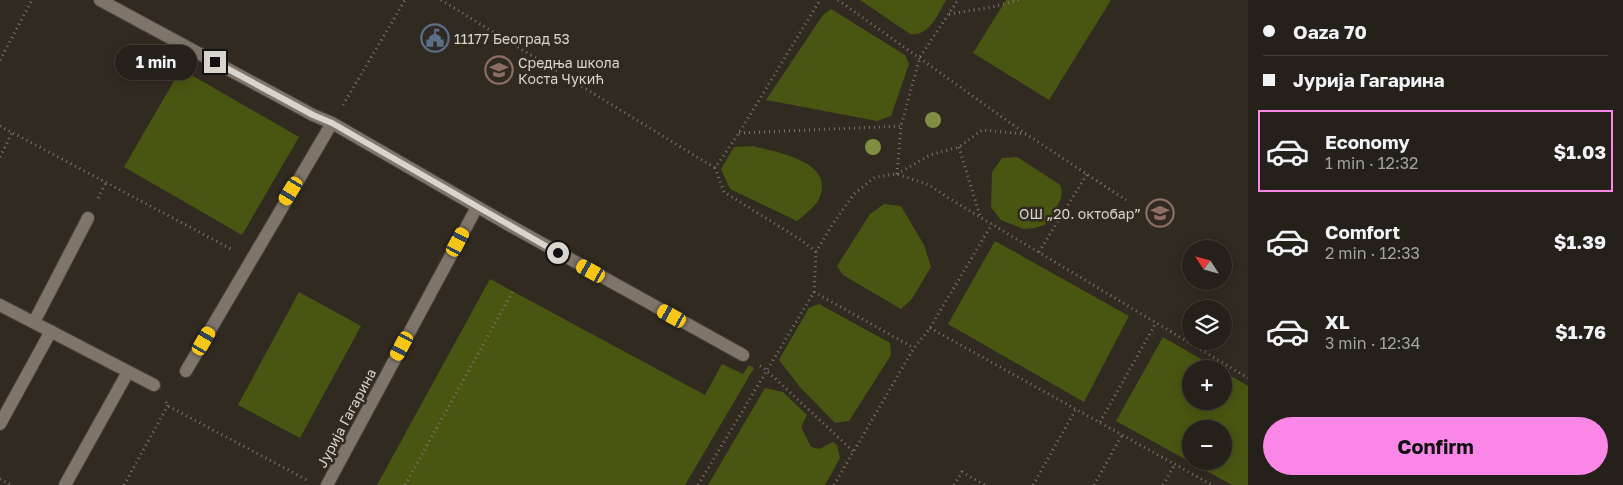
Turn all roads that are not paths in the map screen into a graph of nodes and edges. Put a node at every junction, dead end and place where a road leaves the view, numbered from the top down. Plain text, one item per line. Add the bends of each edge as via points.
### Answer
1 (100, 0) edge
2 (332, 123) junction
3 (476, 207) junction
4 (88, 218) dead end
5 (0, 305) edge
6 (34, 322) junction
7 (51, 331) junction
8 (743, 356) dead end
9 (186, 371) road end
10 (128, 372) junction
11 (154, 385) dead end
12 (0, 424) edge
13 (66, 485) edge
14 (327, 485) edge

1 - 2 street
2 - 3 street
2 - 9 street
3 - 8 street
3 - 14 street, Јурија Гагарина
4 - 6 street
5 - 6 street
6 - 7 street
7 - 10 street
7 - 12 street
10 - 11 street
10 - 13 street

